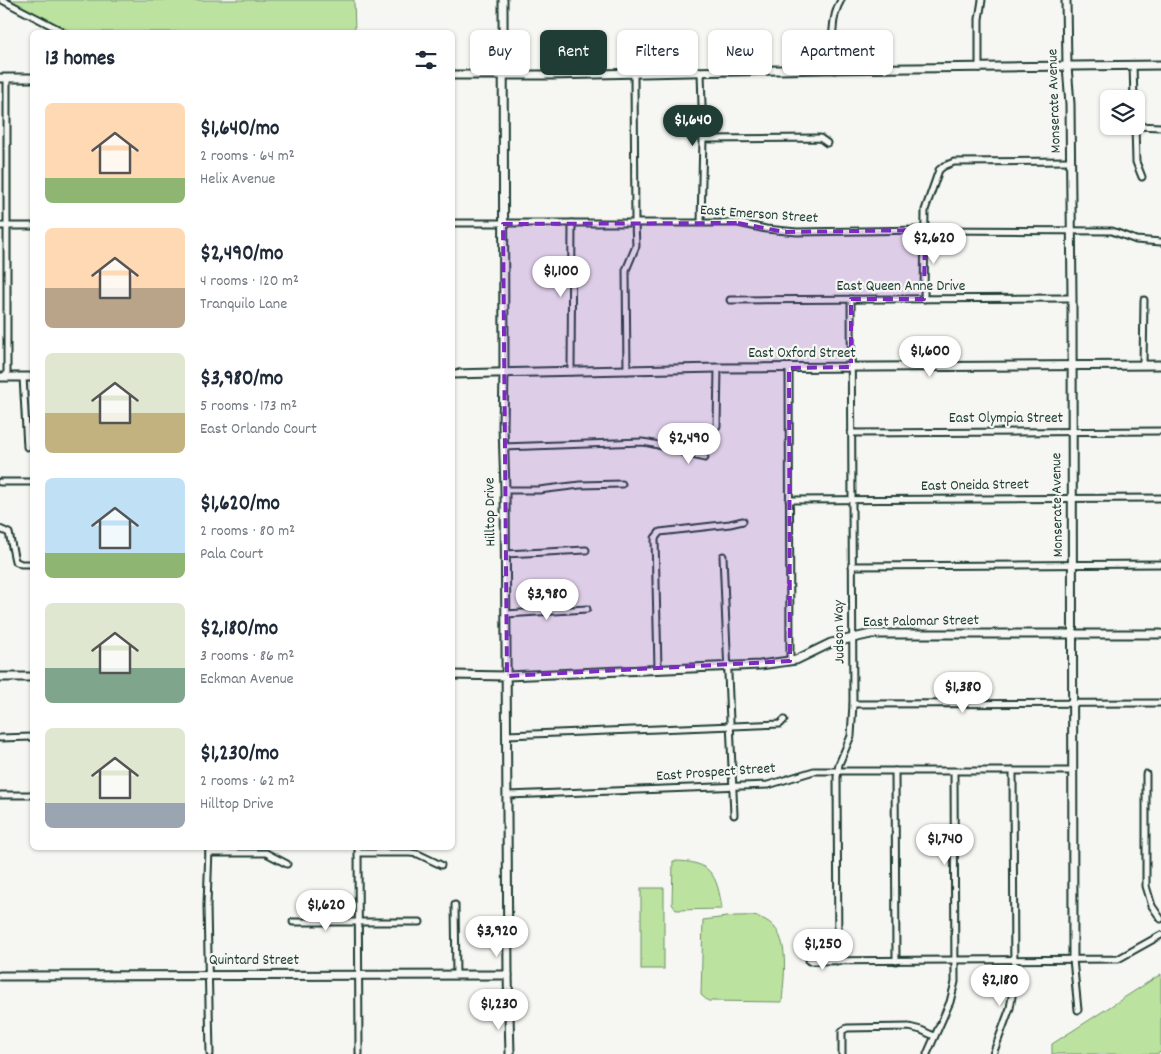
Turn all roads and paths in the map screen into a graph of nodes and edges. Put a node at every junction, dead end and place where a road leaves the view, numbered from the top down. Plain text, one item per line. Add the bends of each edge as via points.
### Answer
1 (2, 0) edge
2 (503, 0) edge
3 (841, 0) edge
4 (982, 0) edge
5 (1066, 0) edge
6 (60, 30) dead end
7 (503, 30) edge
8 (833, 30) edge
9 (1132, 65) junction
10 (1161, 65) edge
11 (1067, 66) junction
12 (980, 68) junction
13 (893, 69) edge
14 (782, 71) edge
15 (698, 72) edge
16 (701, 72) junction
17 (617, 74) edge
18 (455, 75) edge
19 (470, 75) edge
20 (503, 75) edge
21 (508, 75) edge
22 (634, 75) edge
23 (4, 78) edge
24 (30, 78) edge
25 (1133, 90) edge
26 (1145, 126) edge
27 (1161, 127) edge
28 (1135, 135) edge
29 (703, 139) junction
30 (827, 143) dead end
31 (1070, 161) junction
32 (1142, 177) dead end
33 (701, 222) junction
34 (455, 223) edge
35 (572, 223) junction
36 (635, 223) junction
37 (502, 224) junction
38 (0, 226) edge
39 (6, 226) junction
40 (30, 226) edge
41 (925, 230) junction
42 (1070, 230) junction
43 (1161, 242) edge
44 (1072, 298) junction
45 (851, 299) junction
46 (924, 299) junction
47 (730, 300) dead end
48 (1144, 300) dead end
49 (1071, 365) junction
50 (1144, 365) junction
51 (1161, 365) edge
52 (850, 367) junction
53 (718, 368) junction
54 (789, 368) junction
55 (627, 371) junction
56 (571, 372) junction
57 (504, 373) junction
58 (455, 374) edge
59 (3, 377) edge
60 (24, 377) junction
61 (30, 377) edge
62 (717, 426) dead end
63 (1161, 431) edge
64 (850, 432) junction
65 (1071, 432) junction
66 (27, 447) dead end
67 (503, 447) junction
68 (705, 458) dead end
69 (0, 482) edge
70 (30, 482) edge
71 (622, 484) dead end
72 (505, 490) junction
73 (1072, 498) junction
74 (1161, 498) edge
75 (789, 500) junction
76 (851, 500) junction
77 (743, 521) dead end
78 (0, 529) edge
79 (586, 550) dead end
80 (505, 554) junction
81 (723, 556) dead end
82 (30, 564) edge
83 (1161, 564) edge
84 (1073, 565) junction
85 (852, 566) junction
86 (587, 609) dead end
87 (506, 614) junction
88 (1072, 633) junction
89 (1161, 634) edge
90 (852, 637) junction
91 (790, 661) junction
92 (728, 667) junction
93 (658, 669) junction
94 (455, 676) edge
95 (507, 676) junction
96 (0, 677) edge
97 (30, 677) edge
98 (1073, 703) junction
99 (1161, 703) edge
100 (853, 704) junction
101 (784, 720) dead end
102 (730, 726) junction
103 (507, 734) junction
104 (30, 737) edge
105 (0, 738) edge
106 (838, 771) junction
107 (895, 771) junction
108 (1073, 771) junction
109 (954, 772) junction
110 (1013, 772) junction
111 (1146, 774) dead end
112 (733, 786) junction
113 (0, 795) edge
114 (30, 795) edge
115 (508, 795) junction
116 (734, 815) dead end
117 (209, 850) edge
118 (358, 850) edge
119 (287, 864) dead end
120 (441, 864) dead end
121 (455, 905) dead end
122 (1161, 920) edge
123 (293, 922) dead end
124 (358, 922) junction
125 (420, 922) dead end
126 (1161, 935) edge
127 (1073, 959) junction
128 (955, 960) junction
129 (1014, 960) junction
130 (809, 961) dead end
131 (838, 961) junction
132 (896, 961) junction
133 (209, 974) junction
134 (456, 974) junction
135 (358, 975) junction
136 (508, 975) junction
137 (0, 976) edge
138 (1078, 1010) dead end
139 (934, 1036) junction
140 (210, 1054) edge
141 (359, 1054) edge
142 (510, 1054) edge
143 (842, 1054) edge
144 (927, 1054) edge
145 (993, 1054) edge

1 - 6 street
2 - 7 street, Hilltop Drive
3 - 8 street via 833,20
4 - 12 street
5 - 11 street, Monserate Avenue
9 - 10 street
9 - 11 street
9 - 25 street
11 - 12 street
11 - 31 street, Monserate Avenue
12 - 13 street
14 - 16 street
15 - 16 street
16 - 29 street
17 - 21 street
18 - 19 street
20 - 37 street, Hilltop Drive
22 - 36 street
23 - 24 street
23 - 39 street
26 - 27 street
28 - 32 street via 1136,162
29 - 30 street via 820,138
29 - 33 street
31 - 41 street via 969,161 944,166 939,170 925,210
31 - 42 street, Monserate Avenue
33 - 36 street, East Emerson Street
33 - 41 street, East Emerson Street via 738,223 784,232
34 - 37 street, East Emerson Street
35 - 36 street, East Emerson Street
35 - 37 street, East Emerson Street
35 - 56 street
36 - 55 street via 636,246 626,270
37 - 57 street, Hilltop Drive
38 - 39 street
39 - 40 street
39 - 59 street
41 - 42 street, East Emerson Street
41 - 46 street
42 - 43 street, East Emerson Street via 1112,231 1136,240
42 - 44 street, Monserate Avenue
44 - 46 street, East Queen Anne Drive
44 - 49 street, Monserate Avenue
45 - 46 street, East Queen Anne Drive
45 - 47 street, East Queen Anne Drive
45 - 52 street, Judson Way
48 - 50 street
49 - 50 street, East Oxford Street
49 - 52 street, East Oxford Street
49 - 65 street, Monserate Avenue
50 - 51 street, East Oxford Street
52 - 54 street, East Oxford Street
52 - 64 street, Judson Way
53 - 54 street, East Oxford Street
53 - 55 street, East Oxford Street
53 - 62 street
54 - 75 street
55 - 56 street, East Oxford Street
56 - 57 street, East Oxford Street
57 - 58 street, East Oxford Street
57 - 67 street, Hilltop Drive
59 - 60 street
60 - 61 street
60 - 66 street
63 - 65 street, East Olympia Street
64 - 65 street, East Olympia Street
64 - 76 street, Judson Way
65 - 73 street, Monserate Avenue
67 - 68 street via 642,442
67 - 72 street, Hilltop Drive
69 - 70 street
71 - 72 street
72 - 80 street, Hilltop Drive
73 - 74 street, East Oneida Street
73 - 76 street, East Oneida Street
73 - 84 street, Monserate Avenue
75 - 76 street, East Oneida Street
75 - 91 street
76 - 85 street, Judson Way
77 - 93 street via 660,532 655,538
78 - 82 street via 9,533 15,561
79 - 80 street
80 - 87 street, Hilltop Drive
81 - 92 street
83 - 84 street
84 - 85 street
84 - 88 street, Monserate Avenue
85 - 90 street, Judson Way
86 - 87 street
87 - 95 street, Hilltop Drive
88 - 89 street, East Palomar Street
88 - 90 street, East Palomar Street via 871,634
88 - 98 street, Monserate Avenue
90 - 91 street, East Palomar Street
90 - 100 street, Judson Way
91 - 92 street, East Palomar Street
92 - 93 street, East Palomar Street
92 - 102 street
93 - 95 street, East Palomar Street
94 - 95 street, East Palomar Street
95 - 103 street, Hilltop Drive
96 - 97 street
98 - 99 street
98 - 100 street
98 - 108 street, Monserate Avenue
100 - 106 street, Judson Way via 851,736
101 - 102 street via 780,724
102 - 103 street
102 - 112 street
103 - 115 street, Hilltop Drive
104 - 105 street
106 - 107 street, East Prospect Street
106 - 112 street, East Prospect Street via 804,773 768,785
106 - 131 street, Judson Way
107 - 109 street, East Prospect Street
107 - 132 street
108 - 110 street, East Prospect Street
108 - 127 street, Monserate Avenue
109 - 110 street, East Prospect Street
109 - 128 street
110 - 129 street
111 - 122 street via 1146,886 1152,906
112 - 115 street, East Prospect Street
112 - 116 street
113 - 114 street
115 - 136 street, Hilltop Drive
117 - 119 street via 266,853
117 - 133 street
118 - 120 street via 418,854
118 - 124 street
121 - 134 street
123 - 124 street
124 - 125 street
124 - 135 street
126 - 127 street via 1118,959
127 - 129 street
127 - 138 street, Monserate Avenue
128 - 129 street
128 - 132 street
128 - 139 street via 953,991
129 - 145 street via 1013,996
130 - 131 street
131 - 132 street
133 - 135 street, Quintard Street
133 - 137 street, Quintard Street
133 - 140 street
134 - 135 street, Quintard Street
134 - 136 street, Quintard Street
135 - 141 street
136 - 142 street, Hilltop Drive
139 - 143 street via 910,1027 850,1027 842,1031
139 - 144 street

